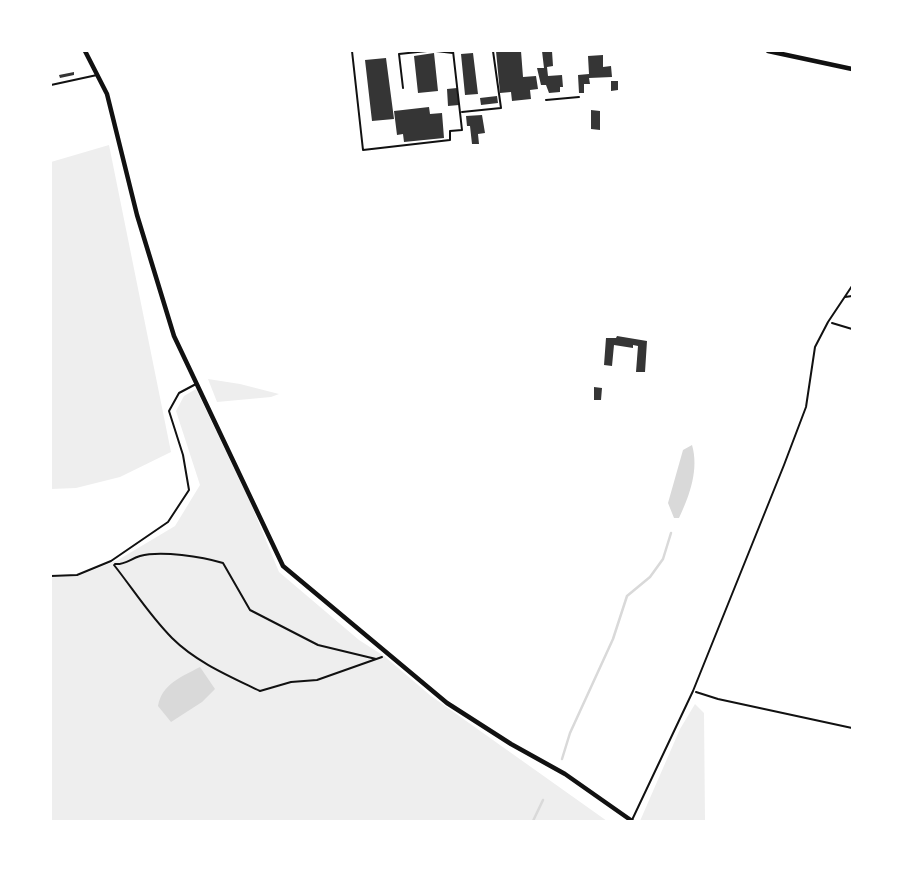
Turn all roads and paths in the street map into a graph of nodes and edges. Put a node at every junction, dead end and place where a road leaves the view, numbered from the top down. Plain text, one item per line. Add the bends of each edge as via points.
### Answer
1 (85, 51) edge
2 (352, 51) edge
3 (427, 51) edge
4 (436, 51) edge
5 (493, 51) edge
6 (768, 51) edge
7 (454, 52) edge
8 (852, 69) edge
9 (99, 75) junction
10 (51, 85) edge
11 (403, 88) dead end
12 (579, 97) dead end
13 (546, 100) dead end
14 (461, 113) junction
15 (852, 286) edge
16 (852, 296) edge
17 (844, 297) junction
18 (828, 322) junction
19 (852, 329) edge
20 (196, 383) junction
21 (111, 561) junction
22 (116, 564) dead end
23 (51, 576) edge
24 (387, 653) junction
25 (377, 659) junction
26 (693, 691) junction
27 (852, 727) edge
28 (632, 821) edge

1 - 9 street
2 - 14 lane via 363,150 450,140 450,131 462,130
3 - 11 lane via 399,54
4 - 7 lane
5 - 14 lane via 501,108
6 - 8 street
7 - 14 lane
9 - 10 lane
9 - 20 street via 174,336
12 - 13 lane
15 - 17 lane
16 - 17 lane
17 - 18 lane
18 - 19 path
18 - 26 lane via 816,347 806,407
20 - 21 lane via 179,393 169,411 189,490 168,522
20 - 24 street via 283,566
21 - 23 lane via 77,575
21 - 25 path via 173,639 209,667 260,691 317,680
22 - 25 path via 155,553 223,563 250,610 318,645
24 - 25 path
24 - 28 street via 447,703 565,774
26 - 27 path
26 - 28 lane

